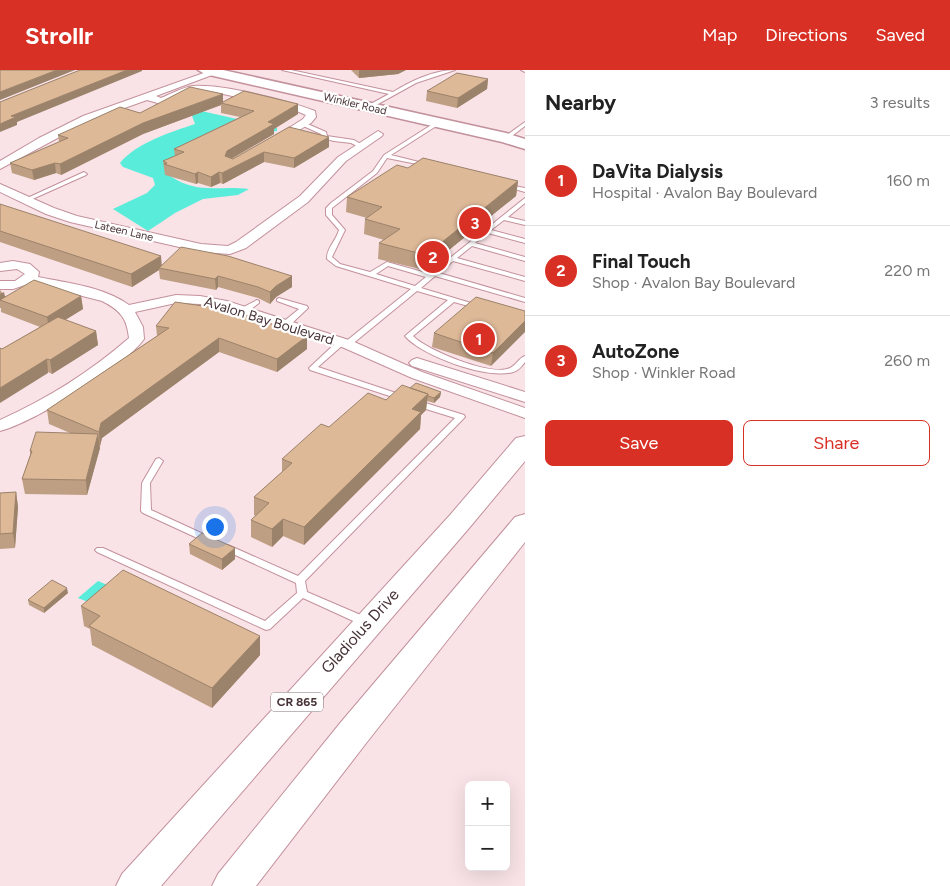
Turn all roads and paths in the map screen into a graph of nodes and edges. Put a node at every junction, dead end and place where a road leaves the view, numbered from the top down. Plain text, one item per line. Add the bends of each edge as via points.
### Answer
1 (284, 70) edge
2 (453, 70) edge
3 (214, 71) edge
4 (393, 93) junction
5 (148, 97) junction
6 (161, 101) junction
7 (369, 107) junction
8 (80, 121) junction
9 (438, 123) junction
10 (303, 124) junction
11 (525, 124) edge
12 (94, 126) junction
13 (378, 134) dead end
14 (506, 138) junction
15 (525, 140) edge
16 (525, 144) edge
17 (267, 146) edge
18 (361, 146) junction
19 (48, 147) edge
20 (386, 156) junction
21 (0, 166) edge
22 (432, 167) edge
23 (84, 174) dead end
24 (497, 183) edge
25 (0, 188) edge
26 (525, 190) edge
27 (26, 200) junction
28 (523, 203) edge
29 (503, 218) junction
30 (525, 223) edge
31 (487, 231) junction
32 (525, 241) edge
33 (470, 244) junction
34 (452, 259) junction
35 (525, 259) edge
36 (1, 266) edge
37 (371, 275) junction
38 (432, 275) junction
39 (29, 279) junction
40 (525, 279) edge
41 (0, 285) edge
42 (416, 288) junction
43 (279, 300) dead end
44 (452, 300) junction
45 (525, 300) edge
46 (257, 302) dead end
47 (127, 310) junction
48 (488, 310) edge
49 (243, 311) junction
50 (286, 324) junction
51 (345, 343) junction
52 (380, 357) junction
53 (525, 358) edge
54 (525, 397) edge
55 (525, 413) edge
56 (0, 426) edge
57 (525, 444) edge
58 (159, 461) dead end
59 (525, 523) edge
60 (100, 550) dead end
61 (300, 581) junction
62 (302, 594) junction
63 (368, 623) junction
64 (136, 886) edge
65 (232, 886) edge

1 - 4 lane
2 - 4 lane via 420,79
3 - 5 street
3 - 7 street, Winkler Road
4 - 7 lane
5 - 6 street
5 - 8 street
6 - 10 street via 192,90 214,89 312,114
6 - 12 street
7 - 9 street, Winkler Road
8 - 12 street
8 - 21 street
9 - 14 street, Winkler Road
9 - 20 lane
10 - 17 street
10 - 18 lane via 324,133 328,139 352,140
11 - 14 lane
12 - 19 street
13 - 18 street, Lateen Lane
14 - 15 street, Winkler Road
14 - 16 street, Winkler Road
18 - 27 street, Lateen Lane via 330,170 304,199 230,250 208,249 74,219
20 - 22 lane
20 - 37 lane via 375,172 329,208 329,215 342,230 330,258 338,265
23 - 27 lane
24 - 26 lane
25 - 27 street, Lateen Lane
28 - 29 lane
29 - 30 lane
29 - 31 lane
31 - 32 lane
31 - 33 lane
33 - 34 lane
33 - 35 lane
34 - 38 lane
34 - 40 lane
36 - 39 street via 17,265 30,269 32,275
37 - 38 lane via 387,264
37 - 42 lane
38 - 42 lane
38 - 45 lane
39 - 41 street via 18,284
39 - 47 street via 108,297
42 - 44 lane
42 - 51 lane
43 - 50 lane via 304,308
44 - 48 lane
44 - 53 lane via 409,336 413,342 432,353 490,371 513,370
46 - 49 lane
47 - 49 street, Avalon Bay Boulevard via 176,299 200,300
47 - 56 street via 137,326 137,339 116,359 31,413
49 - 50 street, Avalon Bay Boulevard
50 - 51 street, Avalon Bay Boulevard
51 - 52 street, Avalon Bay Boulevard
51 - 61 lane via 313,368 461,417
52 - 54 street, Avalon Bay Boulevard via 410,361
52 - 55 street, Avalon Bay Boulevard via 417,375
57 - 63 main road, Gladiolus Drive / CR 865
58 - 61 lane via 146,483 146,511
59 - 65 main road
60 - 62 lane via 266,626
61 - 62 lane
62 - 63 lane
63 - 64 main road, Gladiolus Drive / CR 865

